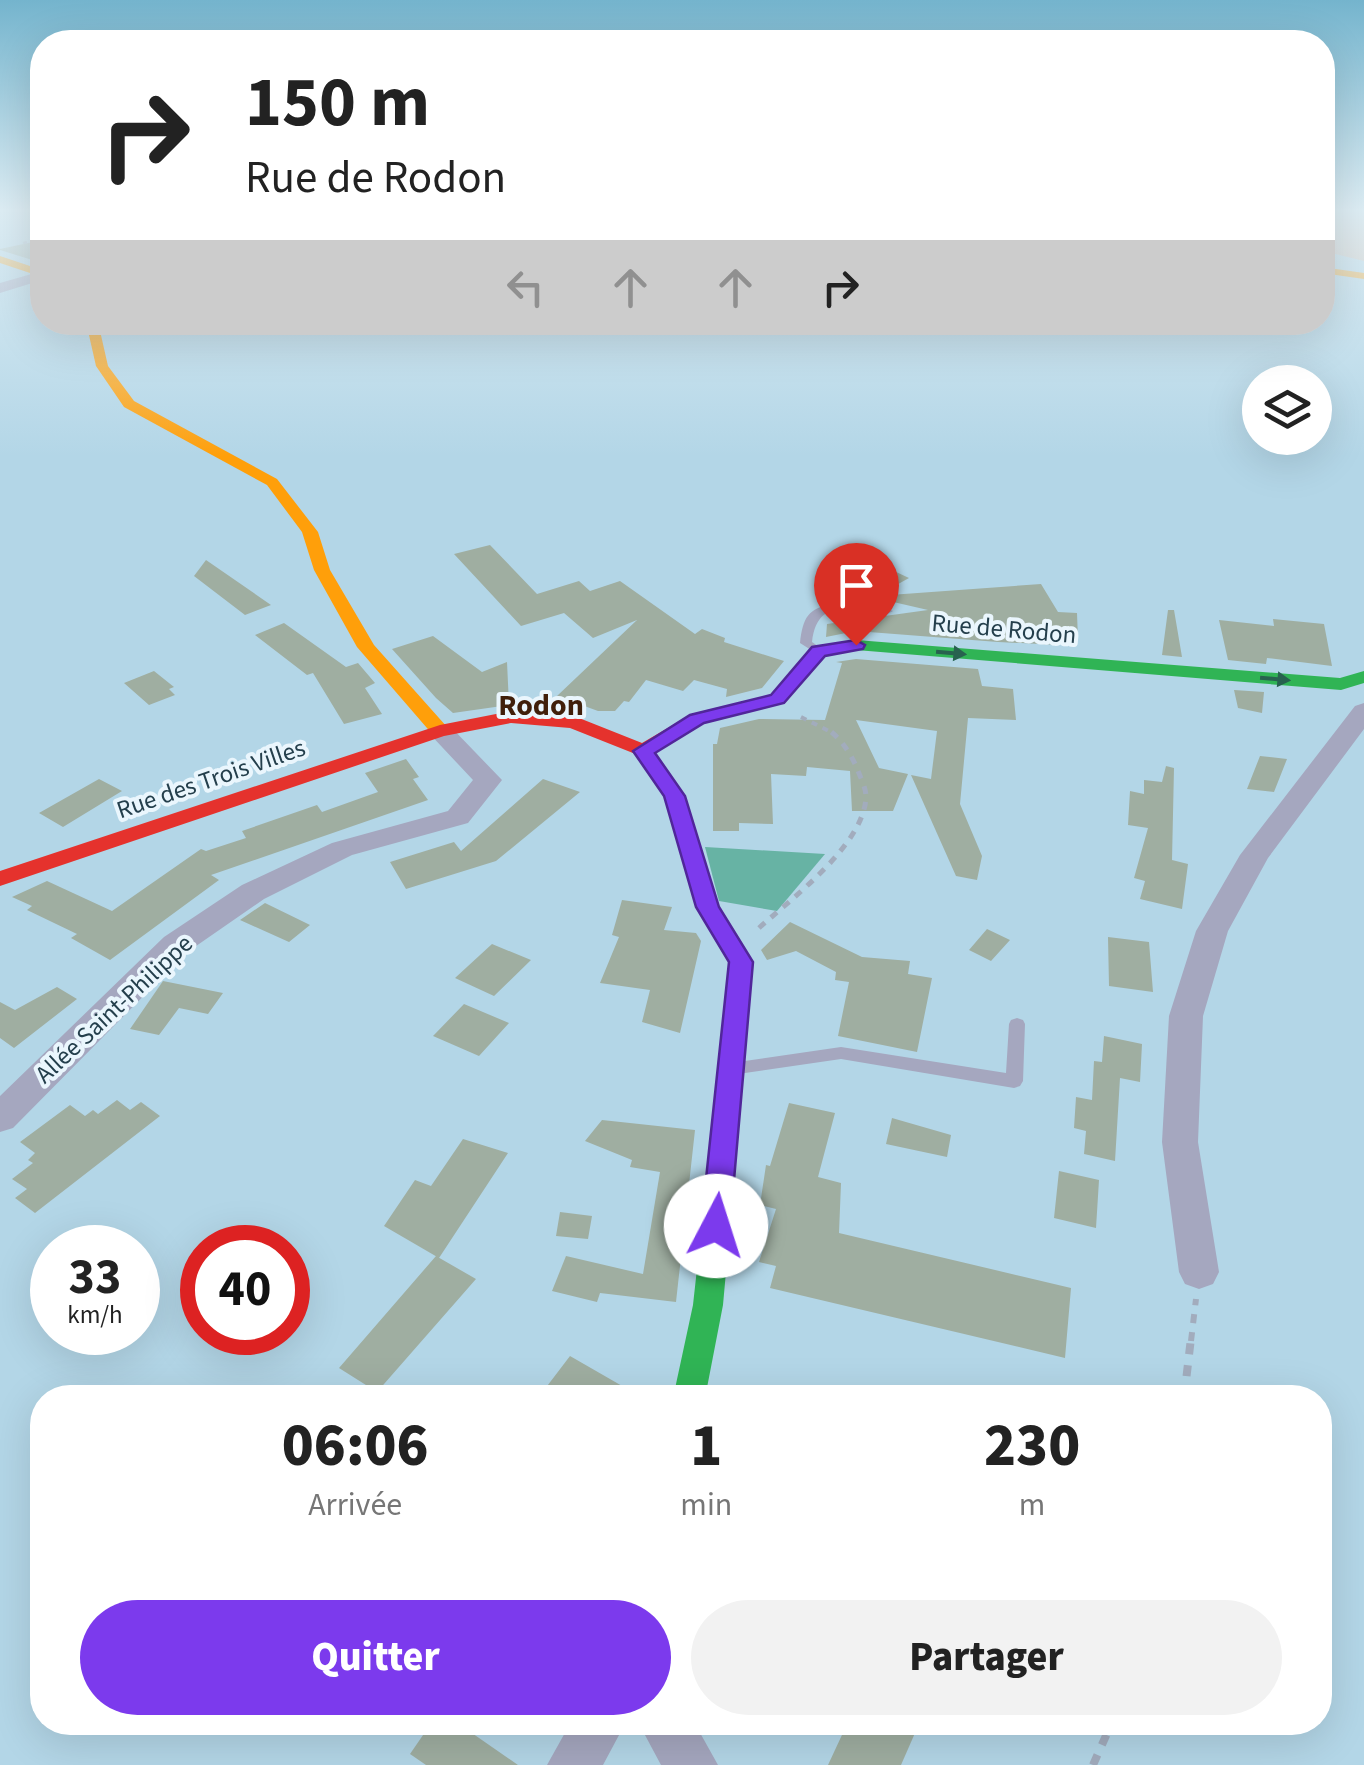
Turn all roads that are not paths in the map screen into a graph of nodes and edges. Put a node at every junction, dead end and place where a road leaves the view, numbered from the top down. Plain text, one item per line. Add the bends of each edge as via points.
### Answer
1 (93, 335) edge
2 (887, 611) dead end
3 (819, 651) junction
4 (1364, 676) edge
5 (1364, 711) edge
6 (440, 731) junction
7 (643, 751) junction
8 (0, 879) edge
9 (1016, 1024) dead end
10 (730, 1069) junction
11 (0, 1118) edge
12 (1199, 1272) road end
13 (692, 1385) edge
14 (593, 1735) edge
15 (672, 1735) edge
16 (574, 1765) edge
17 (692, 1765) edge

1 - 6 street via 101,366 129,404 240,462 283,494 310,532 322,570 366,646
2 - 3 lane via 835,604 814,614 806,643
3 -> 4 street, Rue de Rodon via 856,645 1341,684
3 - 7 street via 778,699 697,719
5 - 12 street via 1254,855 1212,932 1186,1016 1180,1142
6 - 7 street via 511,717 574,722
6 - 8 street, Rue des Trois Villes
6 - 11 street, Allée Saint-Philippe via 488,780 458,818 342,848 253,892 176,945
7 - 10 street via 674,796 707,907 741,962
9 - 10 lane via 1014,1081 841,1053
10 - 13 street via 708,1305
14 - 16 street
15 - 17 street

